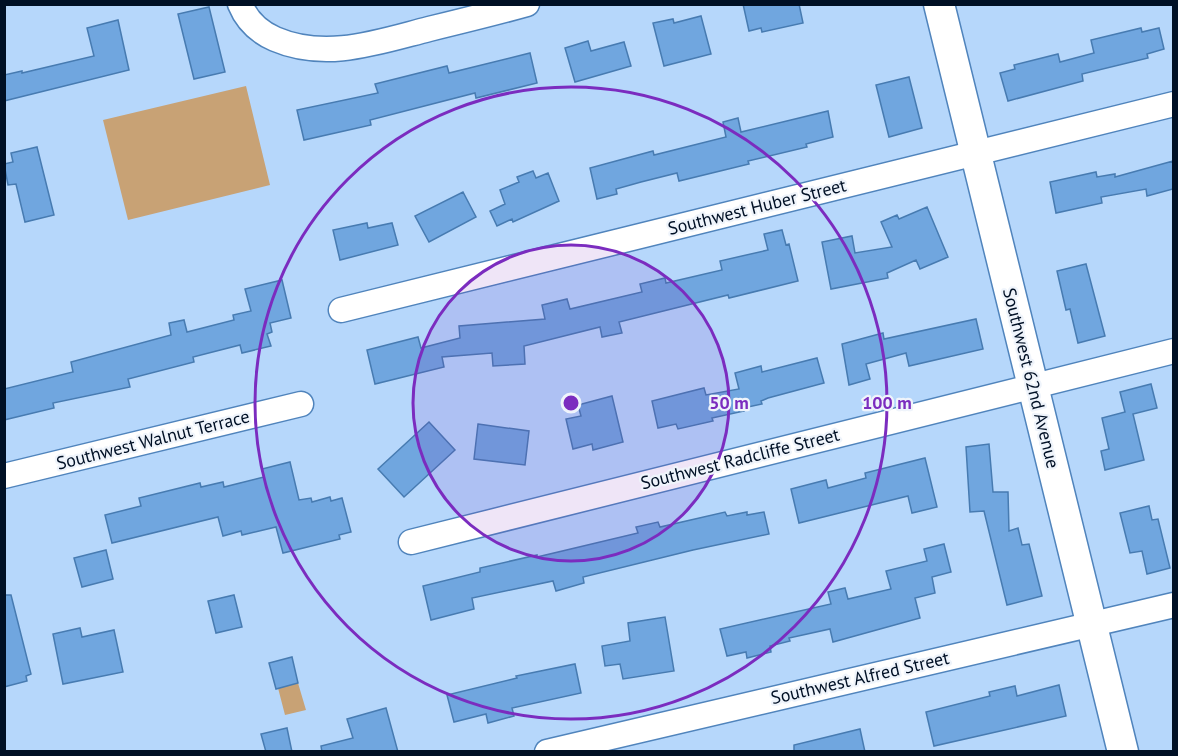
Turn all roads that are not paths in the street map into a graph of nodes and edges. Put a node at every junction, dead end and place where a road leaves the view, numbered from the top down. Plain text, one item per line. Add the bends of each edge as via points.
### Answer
1 (240, 4) edge
2 (528, 4) edge
3 (939, 4) edge
4 (1173, 104) edge
5 (976, 153) junction
6 (341, 310) dead end
7 (1173, 351) edge
8 (1033, 385) junction
9 (302, 404) dead end
10 (4, 476) edge
11 (411, 542) dead end
12 (1173, 605) edge
13 (1092, 624) junction
14 (547, 752) edge
15 (1123, 752) edge

1 - 2 street via 257,28 302,49 345,49
3 - 5 street, Southwest 62nd Avenue
4 - 5 street, Southwest Huber Street
5 - 6 street, Southwest Huber Street
5 - 8 street, Southwest 62nd Avenue
7 - 8 street, Southwest Radcliffe Street
8 - 11 street, Southwest Radcliffe Street
8 - 13 street, Southwest 62nd Avenue
9 - 10 street, Southwest Walnut Terrace
12 - 13 street, Southwest Alfred Street
13 - 14 street, Southwest Alfred Street
13 - 15 street, Southwest 62nd Avenue

